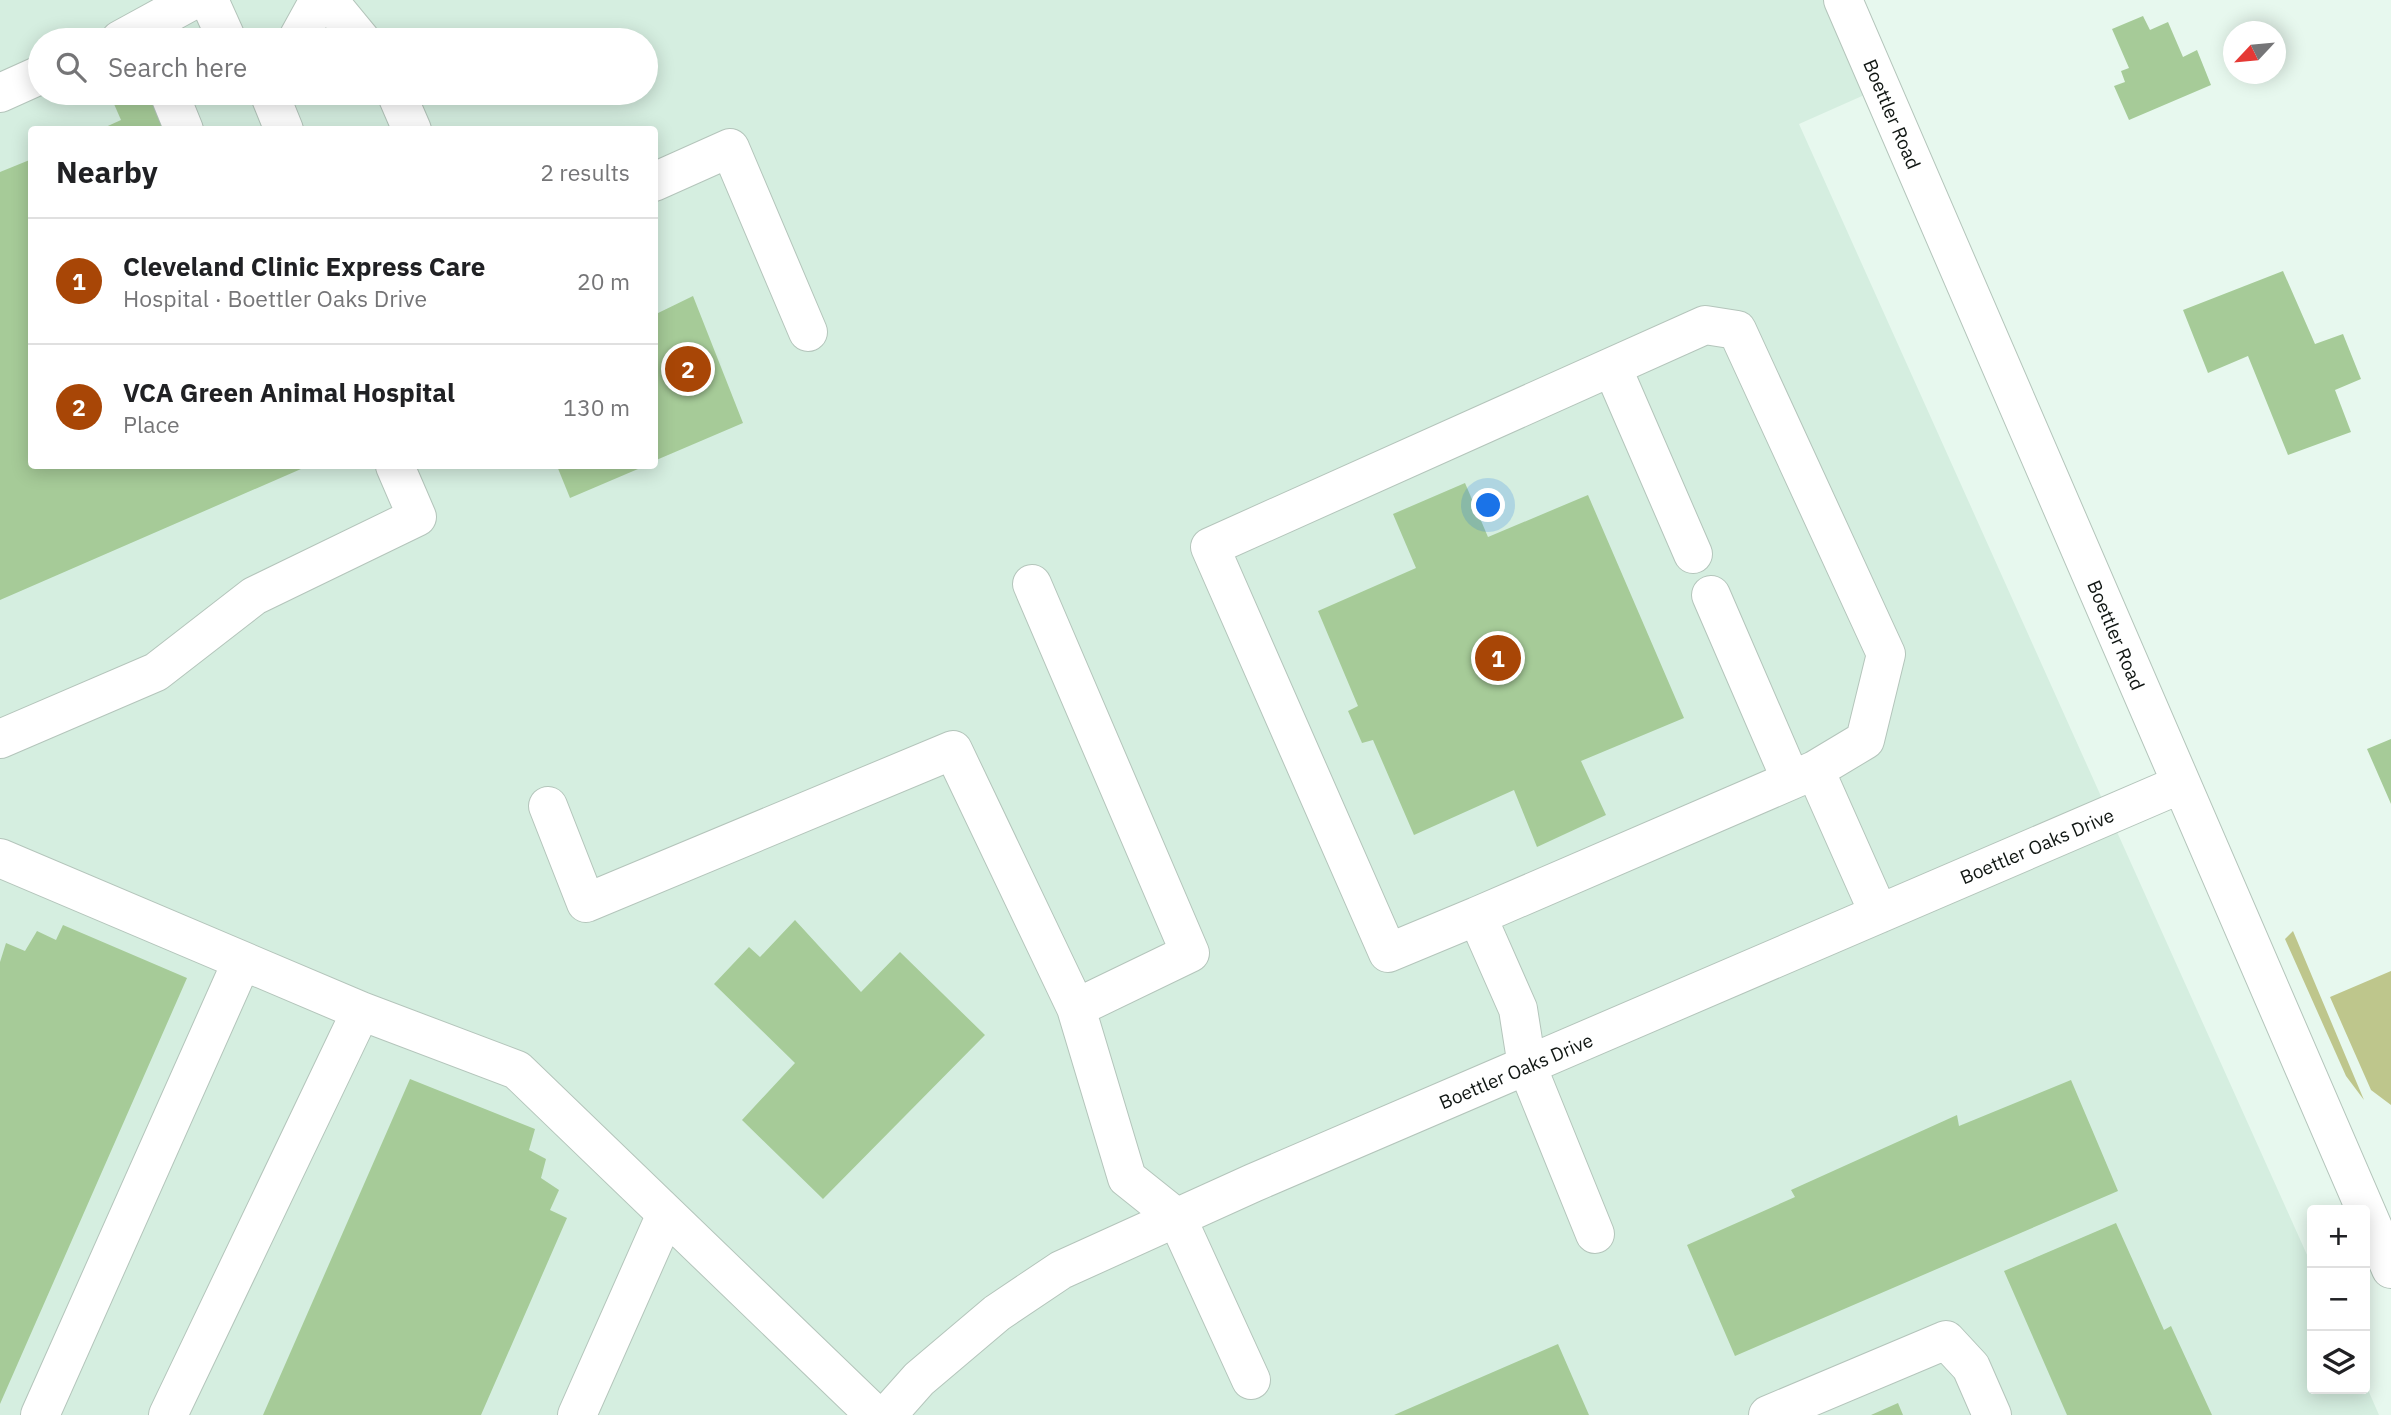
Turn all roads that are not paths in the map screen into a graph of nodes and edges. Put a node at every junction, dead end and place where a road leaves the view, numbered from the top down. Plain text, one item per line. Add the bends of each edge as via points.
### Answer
1 (193, 0) edge
2 (209, 0) edge
3 (319, 0) edge
4 (328, 0) edge
5 (1843, 0) edge
6 (151, 28) edge
7 (222, 28) edge
8 (304, 28) edge
9 (351, 28) edge
10 (28, 80) edge
11 (0, 93) edge
12 (174, 105) edge
13 (273, 105) edge
14 (401, 105) edge
15 (182, 126) edge
16 (282, 126) edge
17 (410, 126) edge
18 (658, 179) edge
19 (808, 332) dead end
20 (1612, 367) junction
21 (396, 469) edge
22 (1693, 554) dead end
23 (1032, 584) dead end
24 (1711, 595) dead end
25 (0, 739) edge
26 (1803, 775) junction
27 (2181, 784) junction
28 (548, 806) dead end
29 (0, 858) edge
30 (1879, 914) junction
31 (1476, 916) junction
32 (242, 961) junction
33 (1076, 1008) junction
34 (361, 1011) junction
35 (1527, 1066) junction
36 (2378, 1202) edge
37 (666, 1214) junction
38 (1177, 1218) junction
39 (1595, 1234) dead end
40 (2391, 1269) edge
41 (1251, 1380) dead end
42 (40, 1415) edge
43 (168, 1415) edge
44 (577, 1415) edge
45 (874, 1415) edge
46 (887, 1415) edge
47 (1768, 1415) edge
48 (1992, 1415) edge

1 - 6 street
2 - 7 street
3 - 8 street
4 - 9 street
5 - 27 street, Boettler Road
10 - 11 street
12 - 15 street
13 - 16 street
14 - 17 street
18 - 19 street via 730,148
20 - 22 street
20 - 26 street via 1705,326 1737,330 1886,654 1865,740
20 - 31 street via 1210,547 1388,953
21 - 25 street via 417,517 254,596 156,672
23 - 33 street via 1190,953
24 - 26 street
26 - 30 street
26 - 31 street
27 - 30 street, Boettler Oaks Drive
27 - 36 street, Boettler Road
28 - 33 street via 586,903 953,750
29 - 32 street
30 - 35 street, Boettler Oaks Drive
31 - 35 street via 1518,1009
32 - 34 street
32 - 42 street
33 - 38 street via 1127,1178
34 - 37 street via 517,1070
34 - 43 street
35 - 38 street, Boettler Oaks Drive
35 - 39 street
36 - 40 street, Boettler Road
37 - 44 street
37 - 45 street
38 - 41 street
38 - 46 street, Boettler Oaks Drive via 1061,1270 997,1313 919,1379
47 - 48 street via 1946,1340 1971,1367

